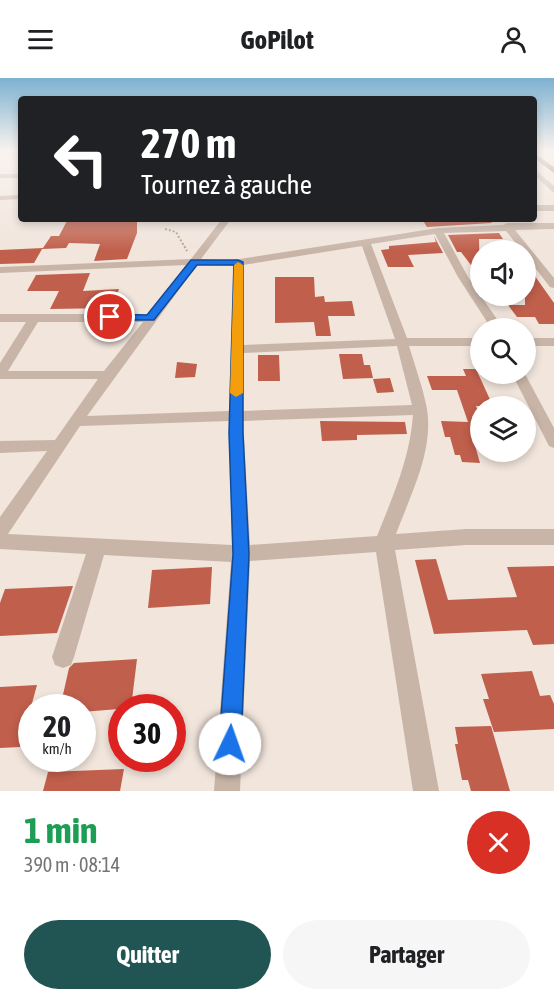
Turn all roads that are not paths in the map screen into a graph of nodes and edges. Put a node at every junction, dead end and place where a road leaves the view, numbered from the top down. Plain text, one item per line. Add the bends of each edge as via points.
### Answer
1 (537, 187) edge
2 (552, 188) edge
3 (4, 198) edge
4 (0, 208) edge
5 (537, 208) edge
6 (554, 208) edge
7 (224, 222) edge
8 (507, 226) junction
9 (554, 226) edge
10 (438, 231) junction
11 (365, 242) junction
12 (197, 258) junction
13 (238, 262) junction
14 (0, 270) edge
15 (554, 285) edge
16 (35, 317) junction
17 (0, 318) edge
18 (150, 318) junction
19 (490, 318) edge
20 (402, 342) junction
21 (470, 342) edge
22 (536, 342) edge
23 (554, 342) edge
24 (237, 349) junction
25 (0, 374) edge
26 (108, 375) junction
27 (523, 384) edge
28 (420, 410) junction
29 (236, 416) junction
30 (77, 422) junction
31 (554, 442) edge
32 (59, 445) junction
33 (0, 447) edge
34 (0, 531) edge
35 (554, 537) edge
36 (0, 541) edge
37 (384, 542) junction
38 (97, 547) junction
39 (241, 554) junction
40 (63, 657) dead end
41 (227, 791) edge
42 (426, 791) edge

1 - 2 street
3 - 4 street
5 - 6 street
7 - 12 street
8 - 9 street
8 - 10 street
8 - 15 street
10 - 11 street
10 - 19 street
11 - 13 street
11 - 20 street
12 - 13 street
12 - 14 street
12 - 18 street
13 - 24 street
16 - 17 street
16 - 18 street
16 - 25 street
18 - 26 street
20 - 21 street
20 - 24 street
20 - 28 street
22 - 23 street
24 - 29 street
25 - 26 street
26 - 30 street
27 - 31 street
28 - 29 street
28 - 37 street via 414,462
29 - 30 street
29 - 39 street
30 - 32 street
32 - 33 street
32 - 34 street
35 - 37 street
36 - 38 street
37 - 39 street
37 - 42 street
38 - 39 street
38 - 40 street
39 - 41 street

